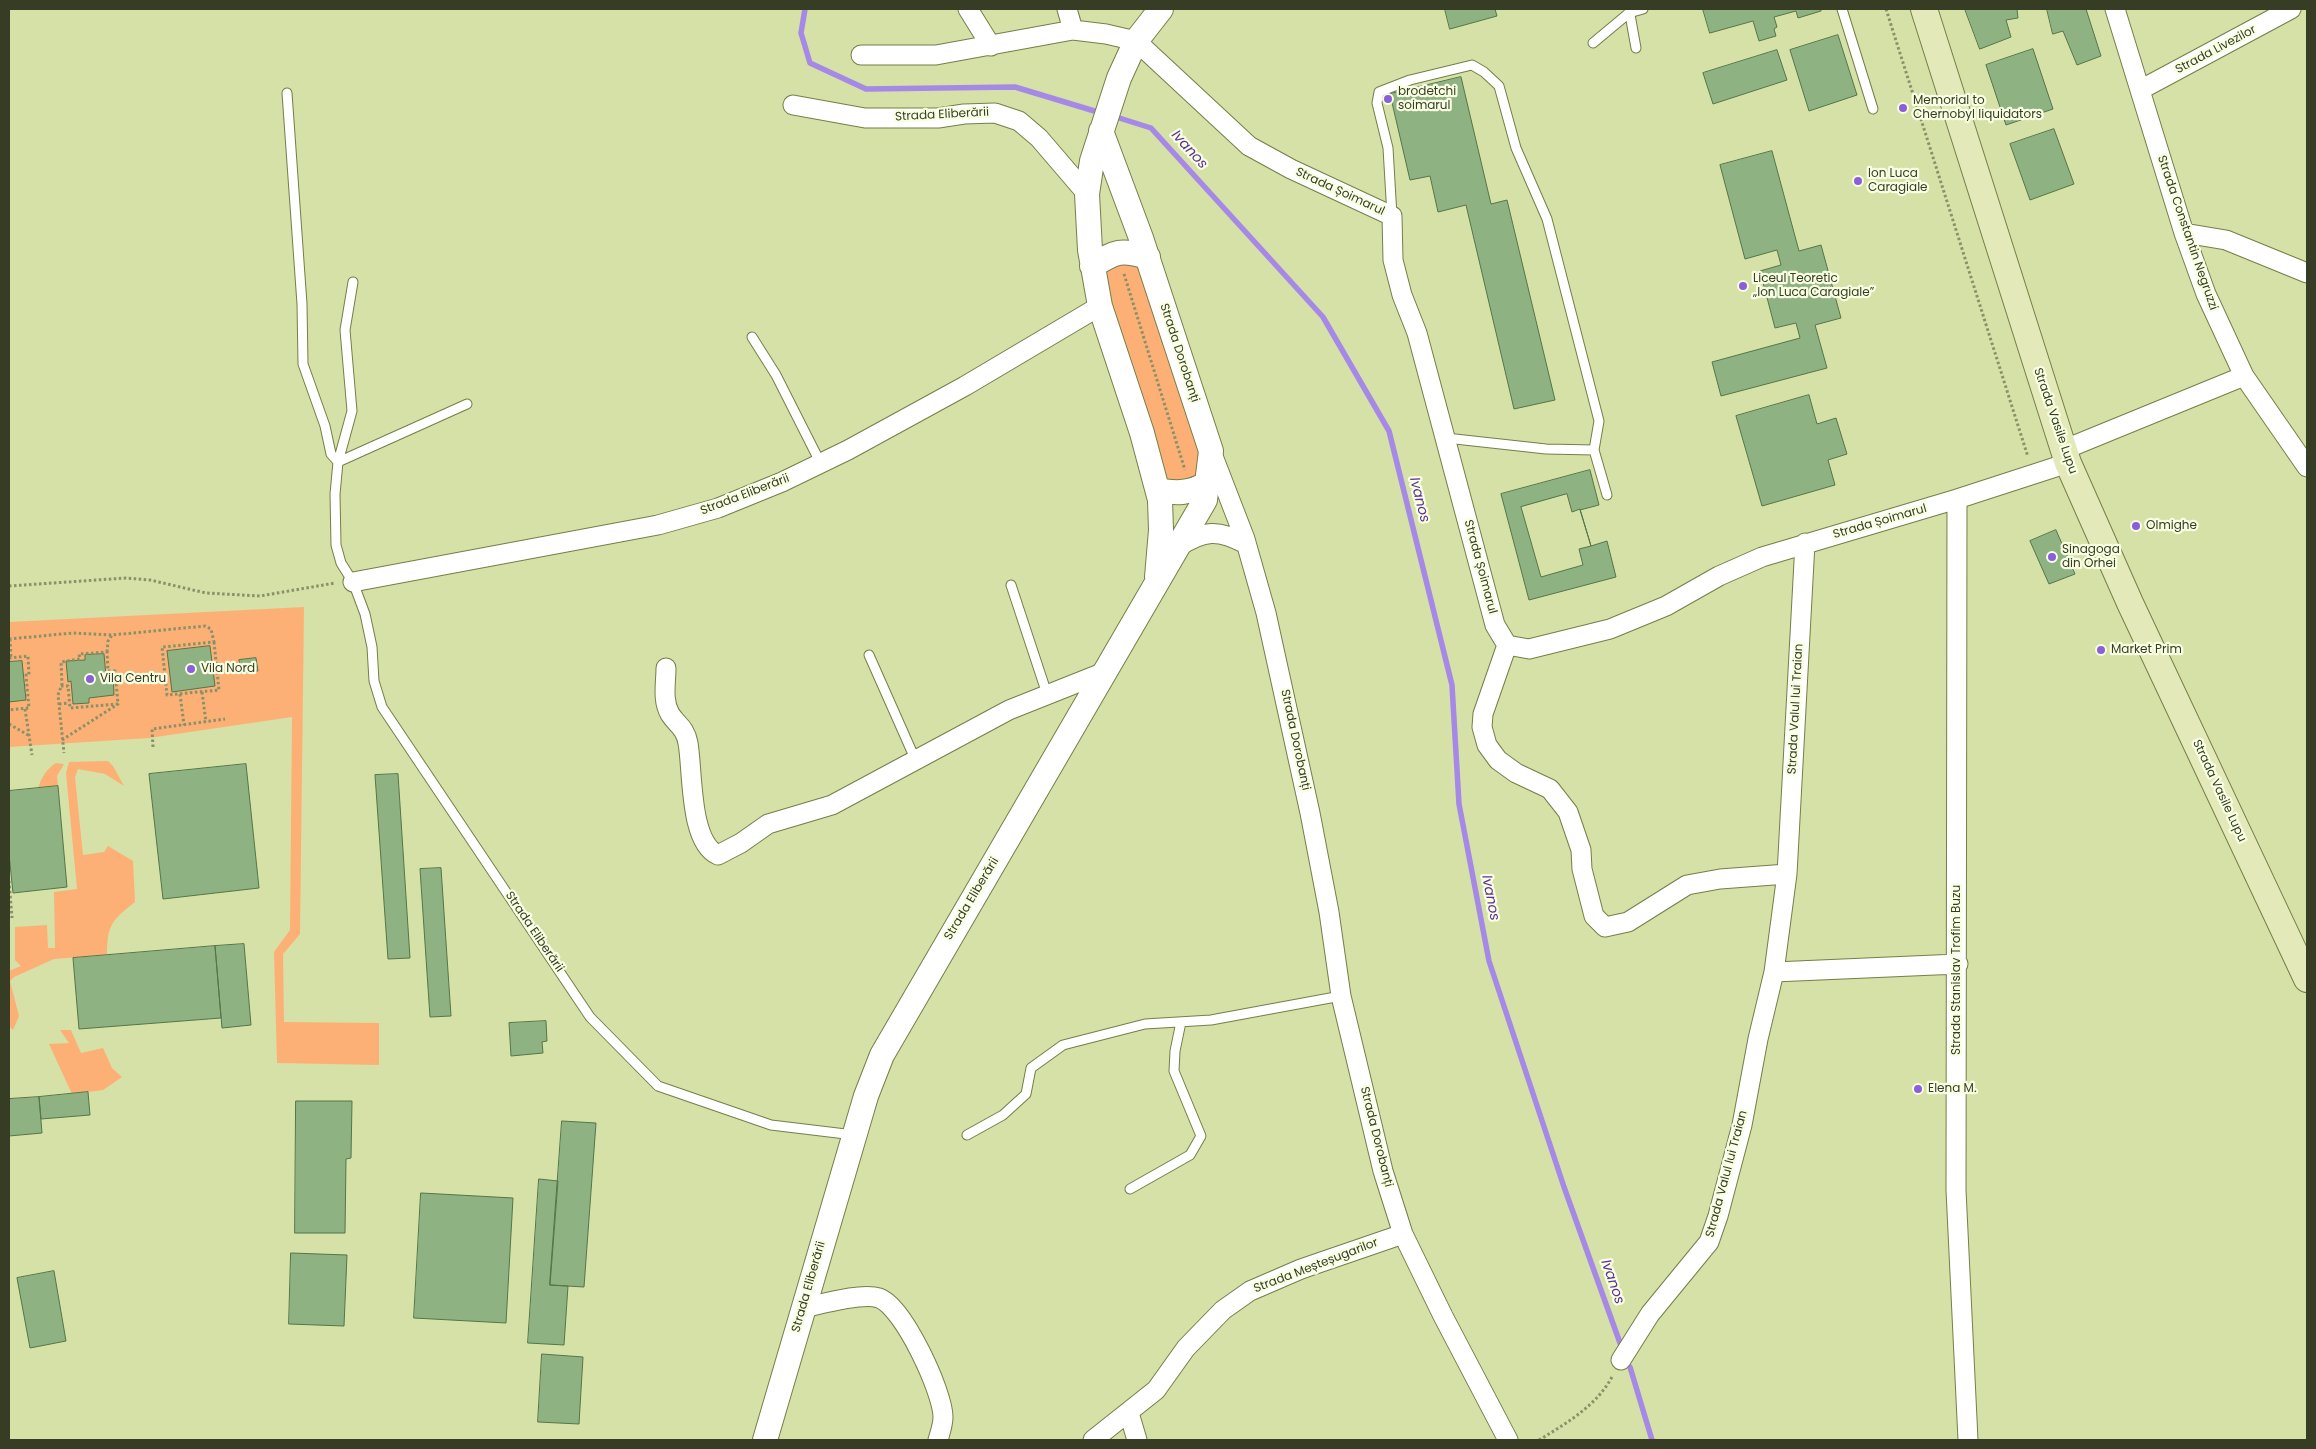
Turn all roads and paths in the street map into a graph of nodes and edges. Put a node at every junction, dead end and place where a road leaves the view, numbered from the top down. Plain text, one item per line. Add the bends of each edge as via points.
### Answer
1 (968, 9) edge
2 (1067, 9) edge
3 (1161, 9) edge
4 (1643, 9) edge
5 (1842, 9) edge
6 (1886, 9) edge
7 (1924, 9) edge
8 (2115, 9) edge
9 (2292, 9) edge
10 (1629, 11) edge
11 (1073, 30) junction
12 (1136, 41) junction
13 (1594, 43) dead end
14 (991, 46) junction
15 (1636, 48) dead end
16 (861, 54) dead end
17 (2140, 90) junction
18 (287, 93) dead end
19 (793, 105) dead end
20 (1873, 109) dead end
21 (1101, 131) junction
22 (1087, 194) junction
23 (1392, 216) junction
24 (2184, 232) junction
25 (1118, 254) junction
26 (1148, 256) junction
27 (1092, 266) junction
28 (2307, 273) edge
29 (354, 282) dead end
30 (1100, 306) junction
31 (752, 336) dead end
32 (2244, 376) junction
33 (467, 404) dead end
34 (1446, 438) junction
35 (1594, 450) junction
36 (1211, 451) junction
37 (2065, 457) junction
38 (338, 462) junction
39 (821, 464) junction
40 (2307, 467) edge
41 (2034, 474) junction
42 (1198, 481) junction
43 (1158, 490) junction
44 (1607, 495) dead end
45 (1957, 499) junction
46 (1246, 544) junction
47 (1805, 544) junction
48 (1178, 548) junction
49 (1157, 581) junction
50 (353, 582) junction
51 (1011, 585) dead end
52 (9, 586) edge
53 (112, 635) junction
54 (10, 639) edge
55 (214, 642) junction
56 (1507, 645) junction
57 (107, 652) junction
58 (869, 656) dead end
59 (10, 658) edge
60 (666, 668) dead end
61 (1107, 671) junction
62 (61, 686) junction
63 (202, 692) junction
64 (180, 694) junction
65 (1048, 694) junction
66 (69, 703) junction
67 (59, 704) junction
68 (118, 704) junction
69 (25, 709) junction
70 (9, 710) edge
71 (225, 719) dead end
72 (206, 722) junction
73 (9, 724) edge
74 (184, 725) junction
75 (28, 735) junction
76 (62, 740) junction
77 (153, 747) dead end
78 (64, 753) dead end
79 (32, 755) dead end
80 (916, 761) junction
81 (1787, 874) junction
82 (9, 881) edge
83 (12, 918) dead end
84 (1958, 964) junction
85 (1774, 972) junction
86 (2307, 979) edge
87 (1341, 996) junction
88 (1181, 1022) junction
89 (854, 1135) junction
90 (967, 1135) dead end
91 (1130, 1189) dead end
92 (1404, 1234) junction
93 (803, 1308) junction
94 (1620, 1360) joint
95 (1128, 1413) junction
96 (764, 1440) edge
97 (938, 1440) edge
98 (1094, 1440) edge
99 (1137, 1440) edge
100 (1508, 1440) edge
101 (1539, 1440) edge
102 (1968, 1440) edge

1 - 14 street
2 - 11 street
3 - 12 street
4 - 10 lane
5 - 20 lane
6 - 41 path
7 - 37 main road, Strada Vasile Lupu
8 - 17 street, Strada Constantin Negruzzi
9 - 17 street, Strada Livezilor
10 - 13 lane
10 - 15 lane
11 - 12 street
11 - 14 street
12 - 21 street
12 - 23 street, Strada Șoimarul via 1249,146
14 - 16 street via 936,55
17 - 24 street, Strada Constantin Negruzzi
18 - 38 lane via 302,304 303,364 325,426 331,454
19 - 22 street, Strada Eliberării via 865,118 938,118 995,113 1019,121 1039,138
21 - 22 street, Strada Eliberării
21 - 26 street, Strada Dorobanți
22 - 27 street, Strada Eliberării
23 - 34 street, Strada Șoimarul via 1394,260 1402,295 1417,332
23 - 35 lane via 1388,148 1377,103 1379,92 1410,80 1472,66 1484,72 1499,86 1516,148 1547,219 1599,420
24 - 28 street via 2226,240
24 - 32 street, Strada Constantin Negruzzi via 2206,294
25 - 26 street via 1127,251
25 - 27 street
25 - 42 path
26 - 36 street, Strada Dorobanți
27 - 30 street, Strada Eliberării
29 - 38 lane, Strada Eliberării via 345,330 352,410
30 - 39 street, Strada Eliberării via 965,386
30 - 43 street, Strada Eliberării
31 - 39 lane
32 - 37 street, Strada Șoimarul
32 - 40 street, Strada Constantin Negruzzi
33 - 38 lane
34 - 35 lane via 1546,449
34 - 56 street, Strada Șoimarul via 1495,625
35 - 44 lane
36 - 42 street, Strada Eliberării
36 - 46 street, Strada Dorobanți
37 - 41 street, Strada Șoimarul
37 - 86 main road, Strada Vasile Lupu
38 - 50 lane, Strada Eliberării via 336,545 341,563
39 - 50 street, Strada Eliberării via 718,508 658,525
41 - 45 street, Strada Șoimarul
42 - 43 street via 1191,491 1176,494
42 - 48 street, Strada Eliberării via 1205,500
43 - 49 street, Strada Eliberării via 1161,530
45 - 47 street, Strada Șoimarul
45 - 84 street, Strada Stanislav Trofim Buzu
46 - 48 street via 1230,535 1209,533 1194,537
46 - 87 street, Strada Dorobanți via 1294,734 1329,912
47 - 56 street, Strada Șoimarul via 1762,557 1718,576 1666,606 1610,629 1529,649
47 - 81 street, Strada Valul lui Traian
48 - 49 street, Strada Eliberării
49 - 61 street, Strada Eliberării
50 - 52 path via 260,596 206,593 126,578
50 - 89 lane, Strada Eliberării via 366,614 374,681 382,707 590,1018 658,1086 771,1124
51 - 65 lane
53 - 54 path via 73,633
53 - 55 path via 205,626 211,629
53 - 57 path
54 - 59 path
55 - 63 path via 219,690
55 - 64 path via 162,648 167,695
56 - 81 street via 1483,714 1482,727 1487,745 1498,760 1516,773 1550,789 1568,812 1581,850 1582,869 1594,916 1605,927 1628,922 1687,885 1720,878
57 - 62 path via 79,654 80,659 61,662
57 - 68 path via 108,671 115,671
58 - 80 lane
59 - 69 path via 28,656 29,708
60 - 80 street via 665,702 670,715 684,728 696,812 704,840 718,855 768,824 832,805
61 - 65 street
61 - 89 street, Strada Eliberării via 882,1055
62 - 66 path via 68,686
62 - 67 path
63 - 64 path
63 - 72 path
64 - 74 path
65 - 80 street via 1009,710
66 - 67 path
66 - 68 path via 70,708
67 - 76 path
68 - 76 path
69 - 70 path
69 - 75 path via 30,729
71 - 72 path
72 - 74 path
73 - 75 path
74 - 77 path via 152,729
75 - 79 path
76 - 78 path
81 - 85 street, Strada Valul lui Traian
82 - 83 path
84 - 85 street
84 - 102 street, Strada Stanislav Trofim Buzu via 1956,1190
85 - 94 street, Strada Valul lui Traian via 1742,1125 1709,1242 1650,1314
87 - 88 lane via 1211,1020
87 - 92 street, Strada Dorobanți via 1383,1171
88 - 90 lane via 1144,1024 1063,1045 1031,1068 1026,1094 1003,1115
88 - 91 lane via 1174,1071 1201,1136 1190,1155
89 - 93 street, Strada Eliberării
92 - 95 street, Strada Meșteșugarilor via 1301,1269 1250,1291 1223,1310 1186,1348 1156,1390
92 - 100 street, Strada Dorobanți
93 - 96 street, Strada Eliberării
93 - 97 street via 867,1296 888,1302 917,1346 937,1389 943,1418
94 - 101 path via 1605,1390 1574,1419
95 - 98 street, Strada Meșteșugarilor
95 - 99 street

